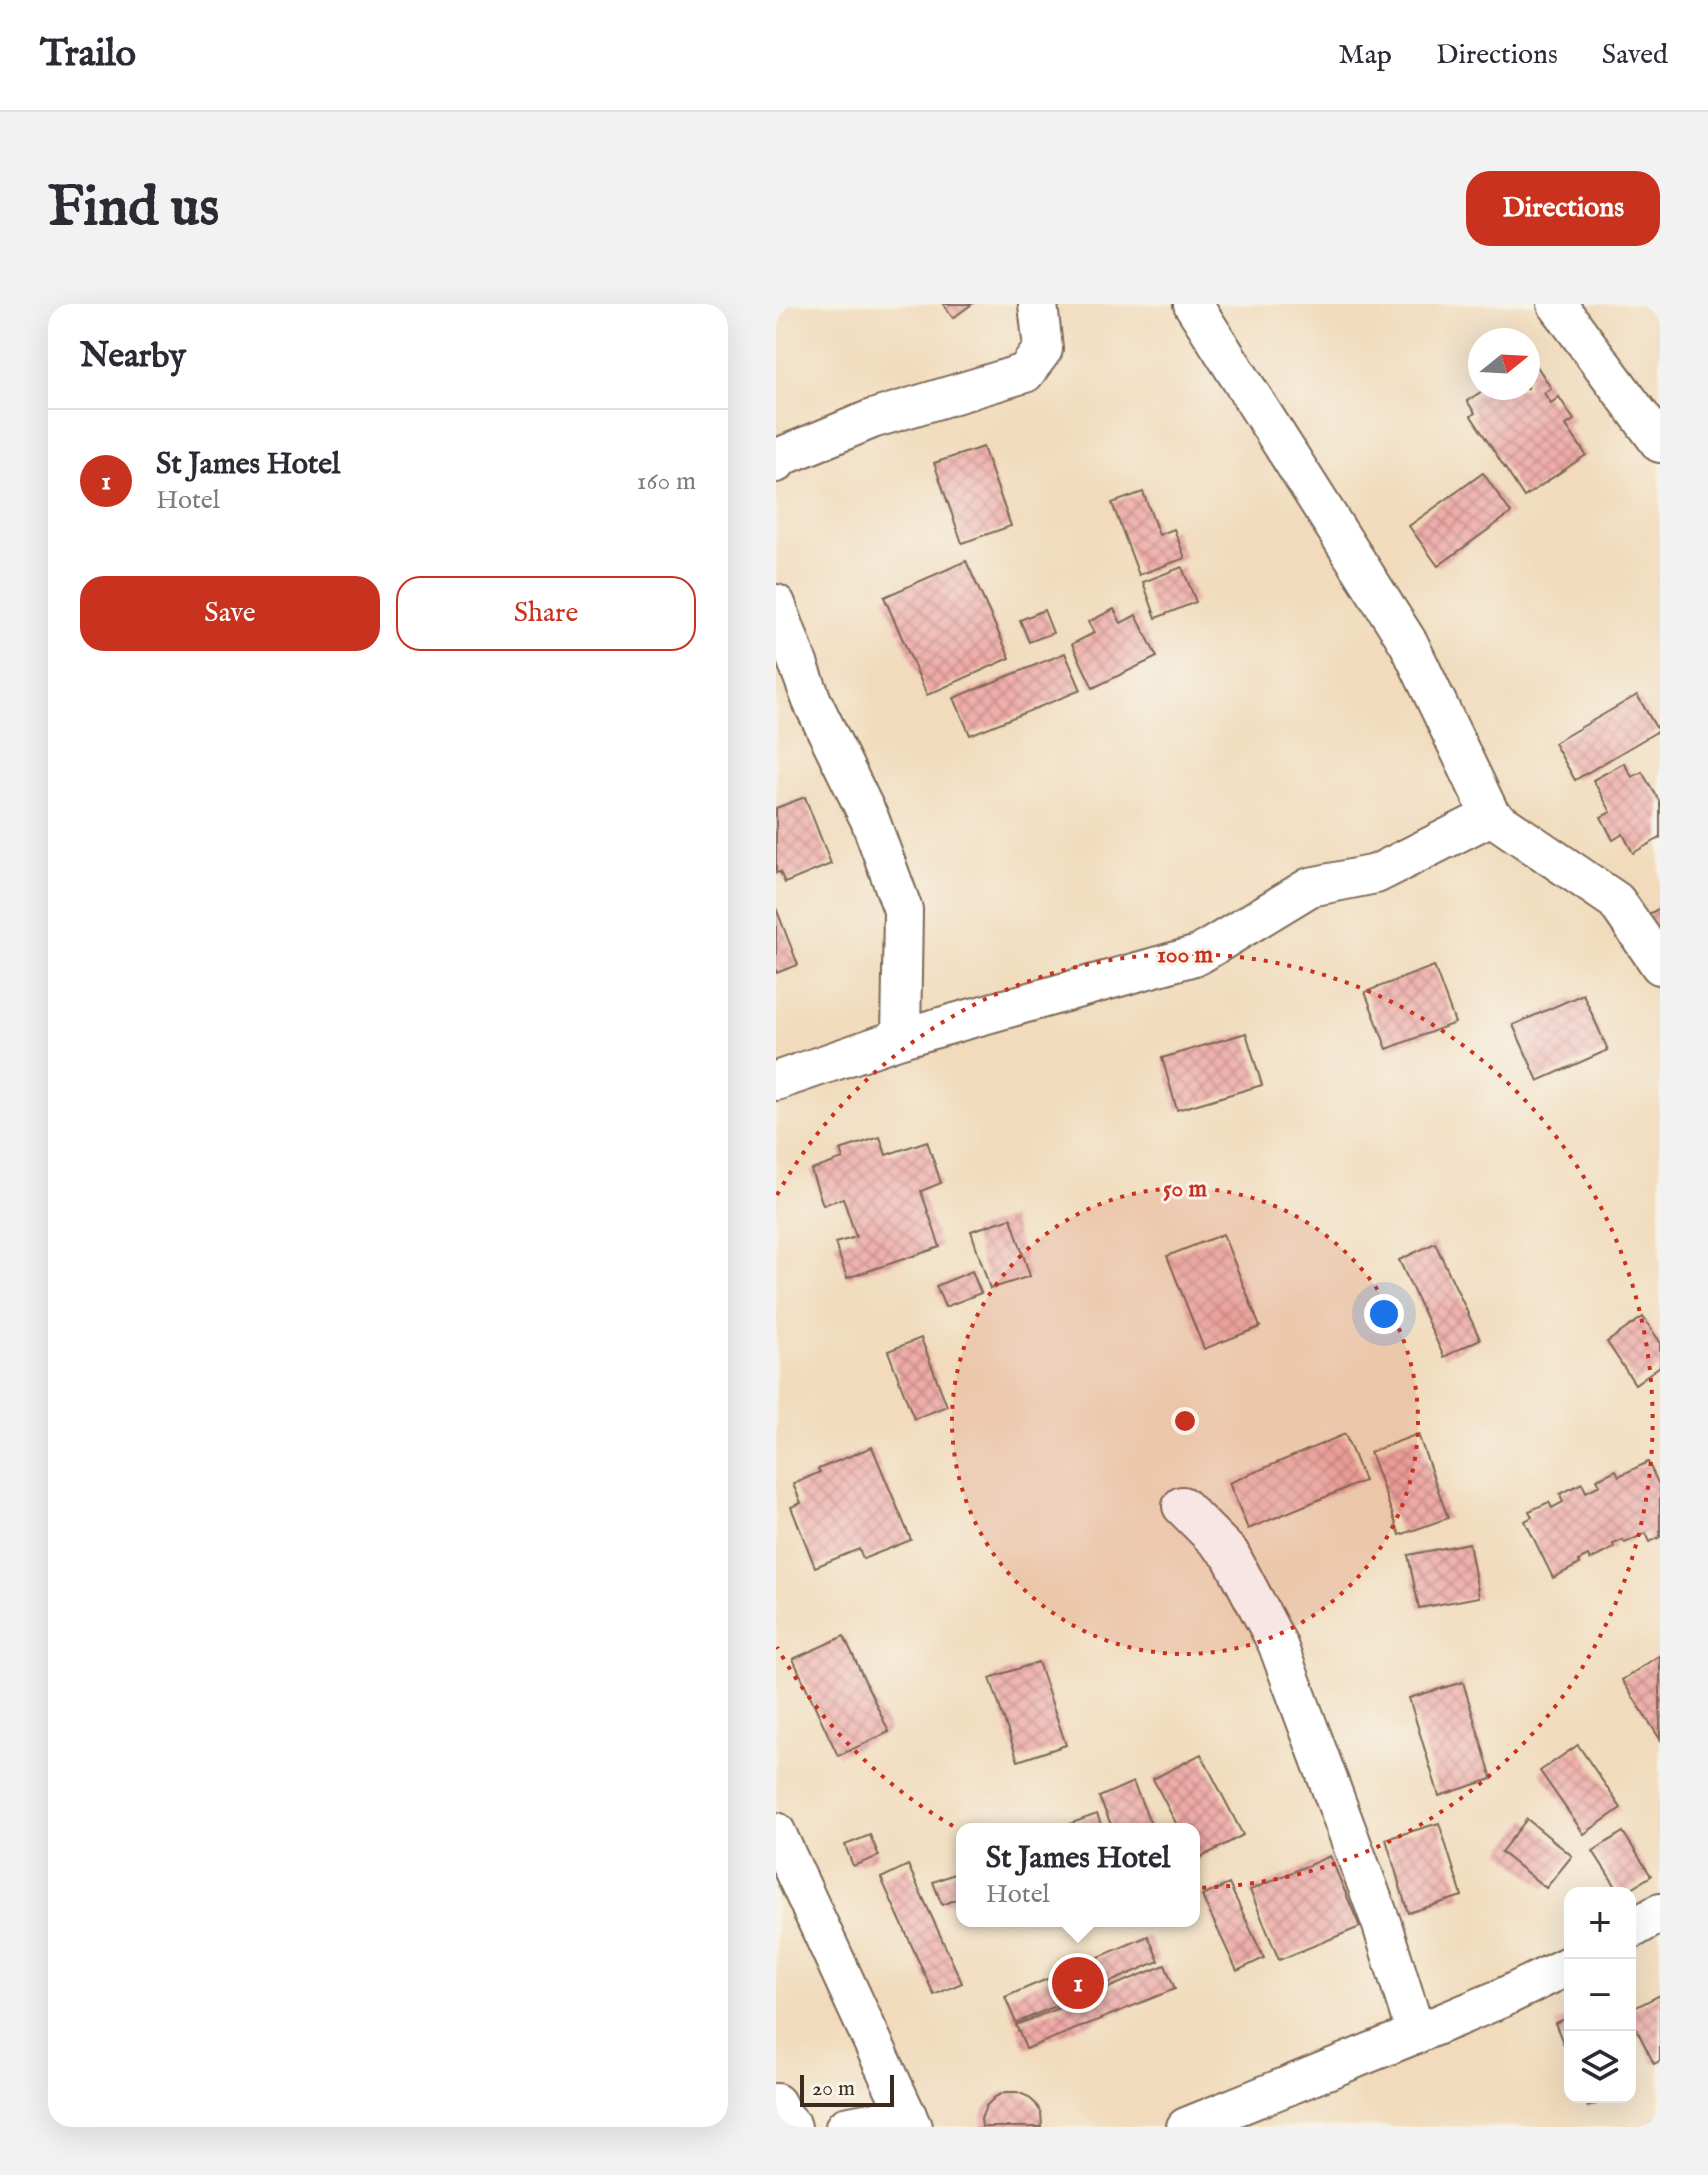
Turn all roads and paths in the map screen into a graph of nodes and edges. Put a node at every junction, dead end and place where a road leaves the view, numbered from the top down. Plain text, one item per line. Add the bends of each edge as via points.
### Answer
1 (1038, 304) edge
2 (1193, 304) edge
3 (1557, 304) edge
4 (1660, 443) edge
5 (776, 463) edge
6 (776, 604) edge
7 (1491, 816) junction
8 (1660, 965) edge
9 (901, 1038) junction
10 (776, 1081) edge
11 (1182, 1506) dead end
12 (776, 1832) edge
13 (787, 1880) edge
14 (1660, 1913) edge
15 (1636, 1927) edge
16 (1564, 1968) edge
17 (1416, 2034) junction
18 (776, 2103) edge
19 (909, 2121) edge
20 (792, 2127) edge
21 (845, 2127) edge
22 (1186, 2127) edge

1 - 5 street via 1043,349 1025,373 872,419
2 - 7 street via 1409,644
3 - 4 street
6 - 9 street via 812,701 870,820 903,910
7 - 8 street via 1616,901
7 - 9 street via 1376,874 1310,887 1198,955
9 - 10 street
11 - 17 street via 1230,1554 1277,1643 1382,1925
12 - 13 street
13 - 19 street
14 - 15 street
16 - 17 street
17 - 22 street
18 - 20 street
19 - 21 street

